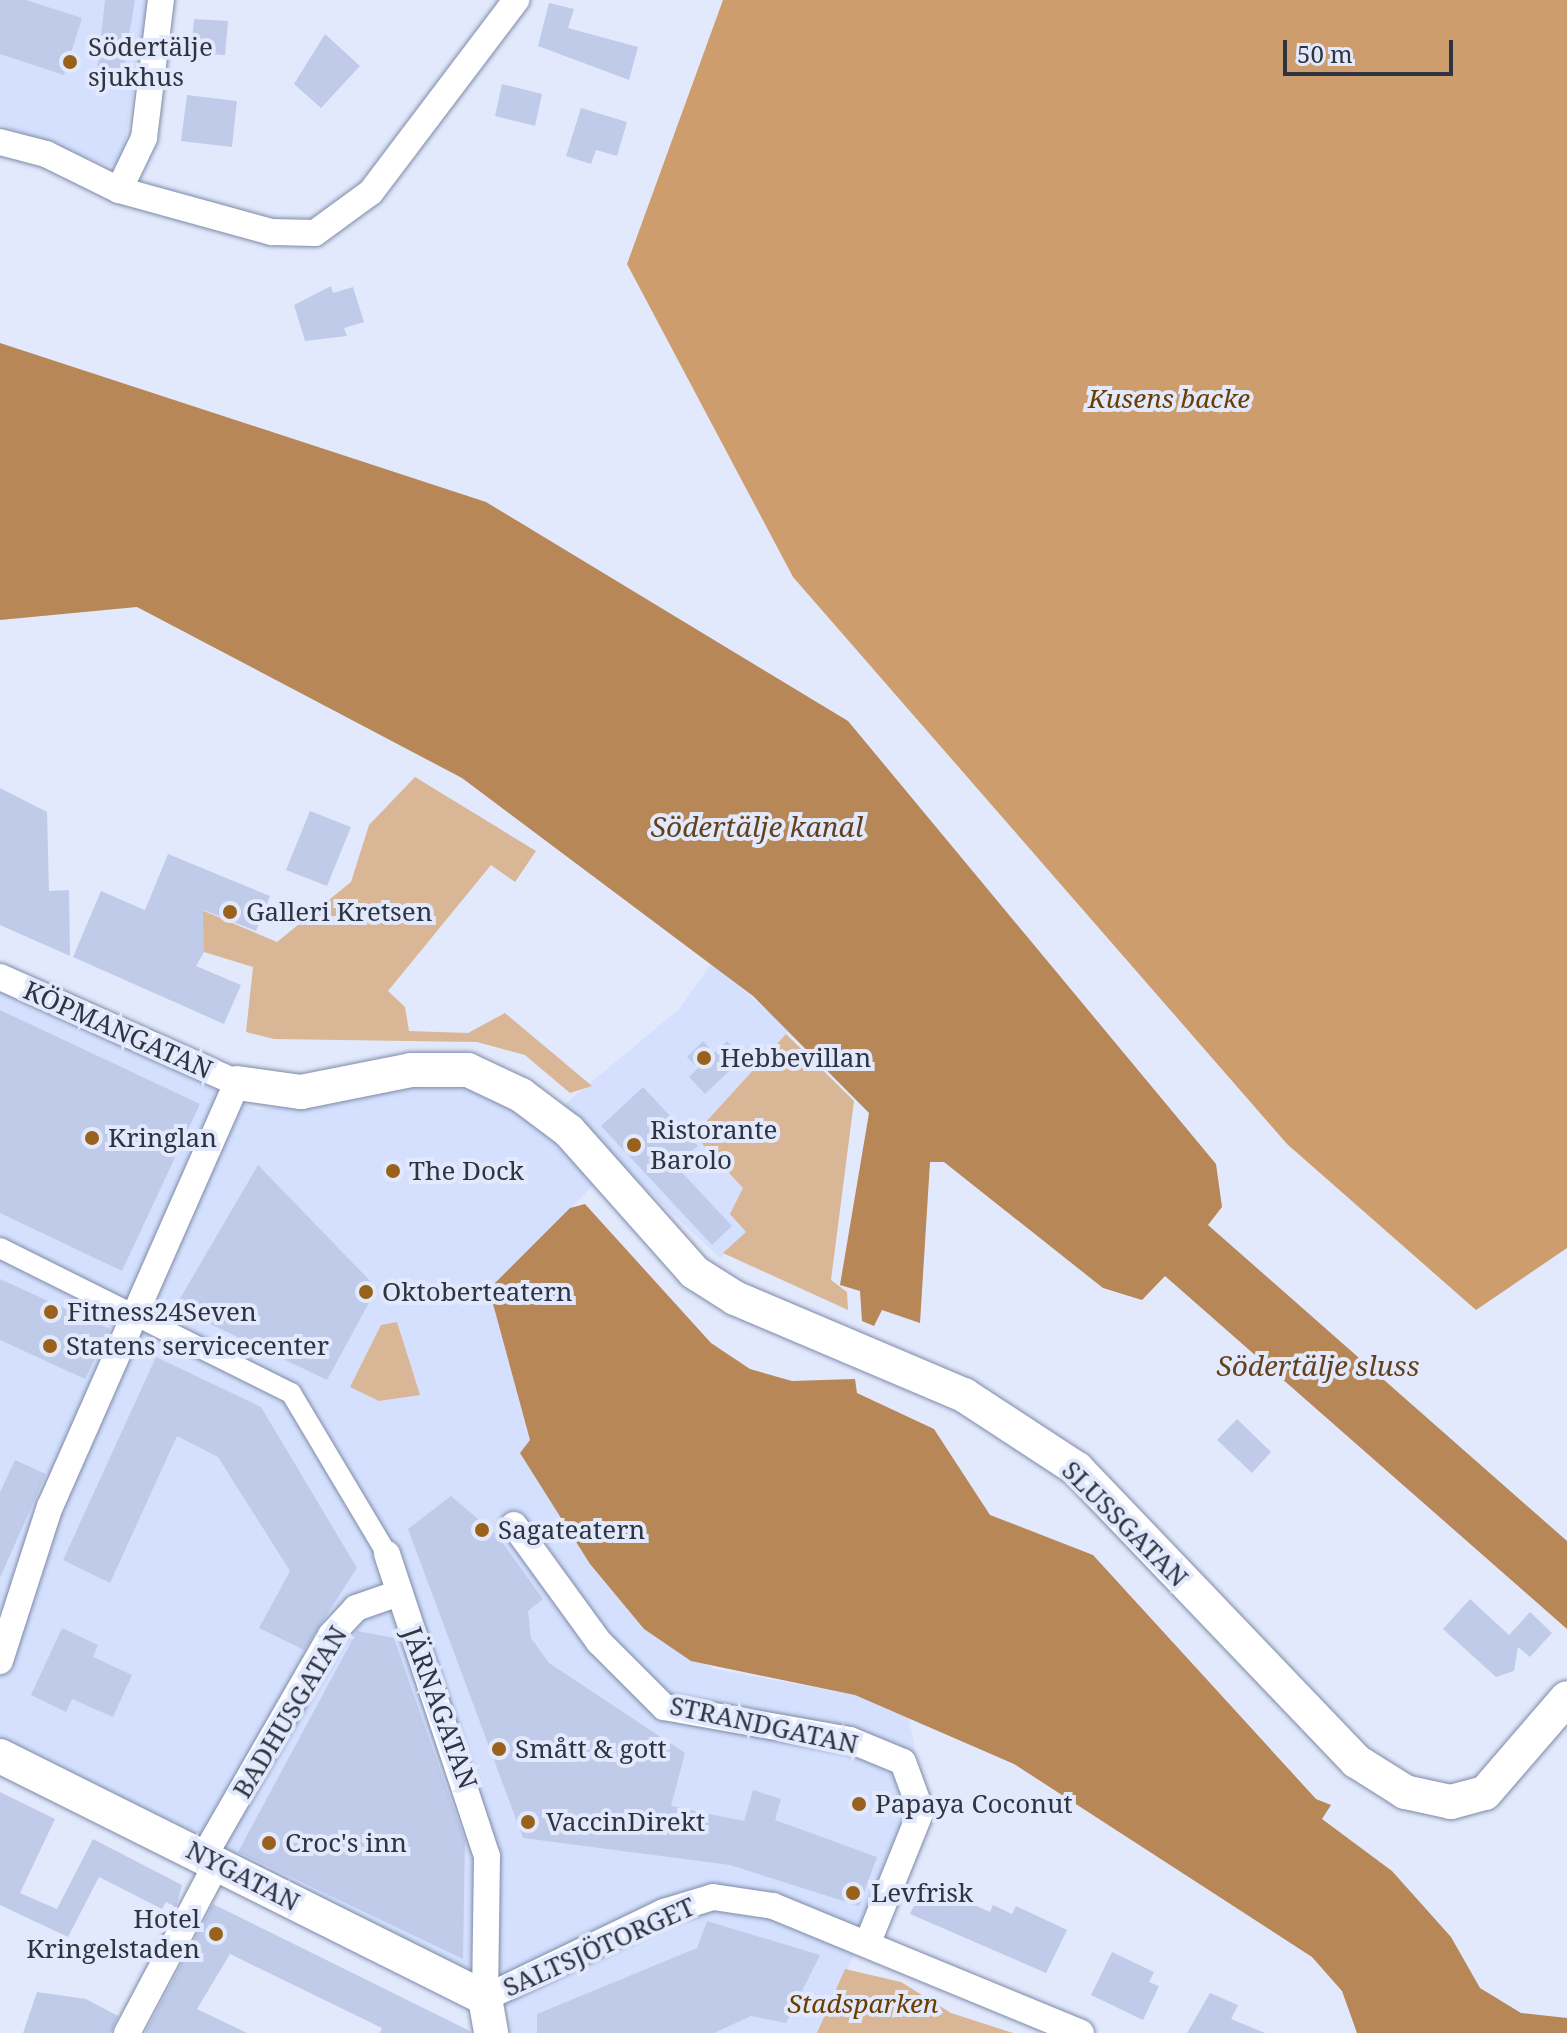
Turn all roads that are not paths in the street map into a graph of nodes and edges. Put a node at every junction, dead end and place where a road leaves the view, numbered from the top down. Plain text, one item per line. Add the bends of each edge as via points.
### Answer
1 (161, 0) edge
2 (516, 0) edge
3 (0, 142) edge
4 (119, 190) junction
5 (0, 977) edge
6 (237, 1083) junction
7 (0, 1248) edge
8 (134, 1315) junction
9 (514, 1525) dead end
10 (387, 1554) joint
11 (399, 1593) junction
12 (0, 1661) edge
13 (1567, 1698) edge
14 (0, 1756) edge
15 (211, 1859) junction
16 (868, 1942) junction
17 (485, 1998) junction
18 (127, 2033) edge
19 (491, 2033) edge
20 (1081, 2033) edge

1 - 4 street via 144,138
2 - 4 street via 371,192 315,233 272,232
3 - 4 street via 46,154
5 - 6 street, KÖPMANGATAN
6 - 8 street
6 - 13 street, SLUSSGATAN via 301,1092 411,1070 468,1070 521,1095 569,1131 694,1272 735,1298 964,1395 1077,1469 1380,1779 1440,1801 1469,1801 1485,1793
7 - 8 street
8 - 10 street, JÄRNAGATAN via 273,1382 303,1406
8 - 12 street via 50,1506
9 - 16 street, STRANDGATAN via 599,1642 664,1707 850,1740 903,1762 921,1811
10 - 11 street, JÄRNAGATAN
11 - 15 street, BADHUSGATAN via 356,1608 331,1635
11 - 17 street, JÄRNAGATAN via 487,1856
14 - 15 street, NYGATAN
15 - 17 street, NYGATAN
15 - 18 street, BADHUSGATAN
16 - 17 street, SALTSJÖTORGET via 773,1906 713,1897 664,1912
16 - 20 street
17 - 19 street, JÄRNAGATAN

